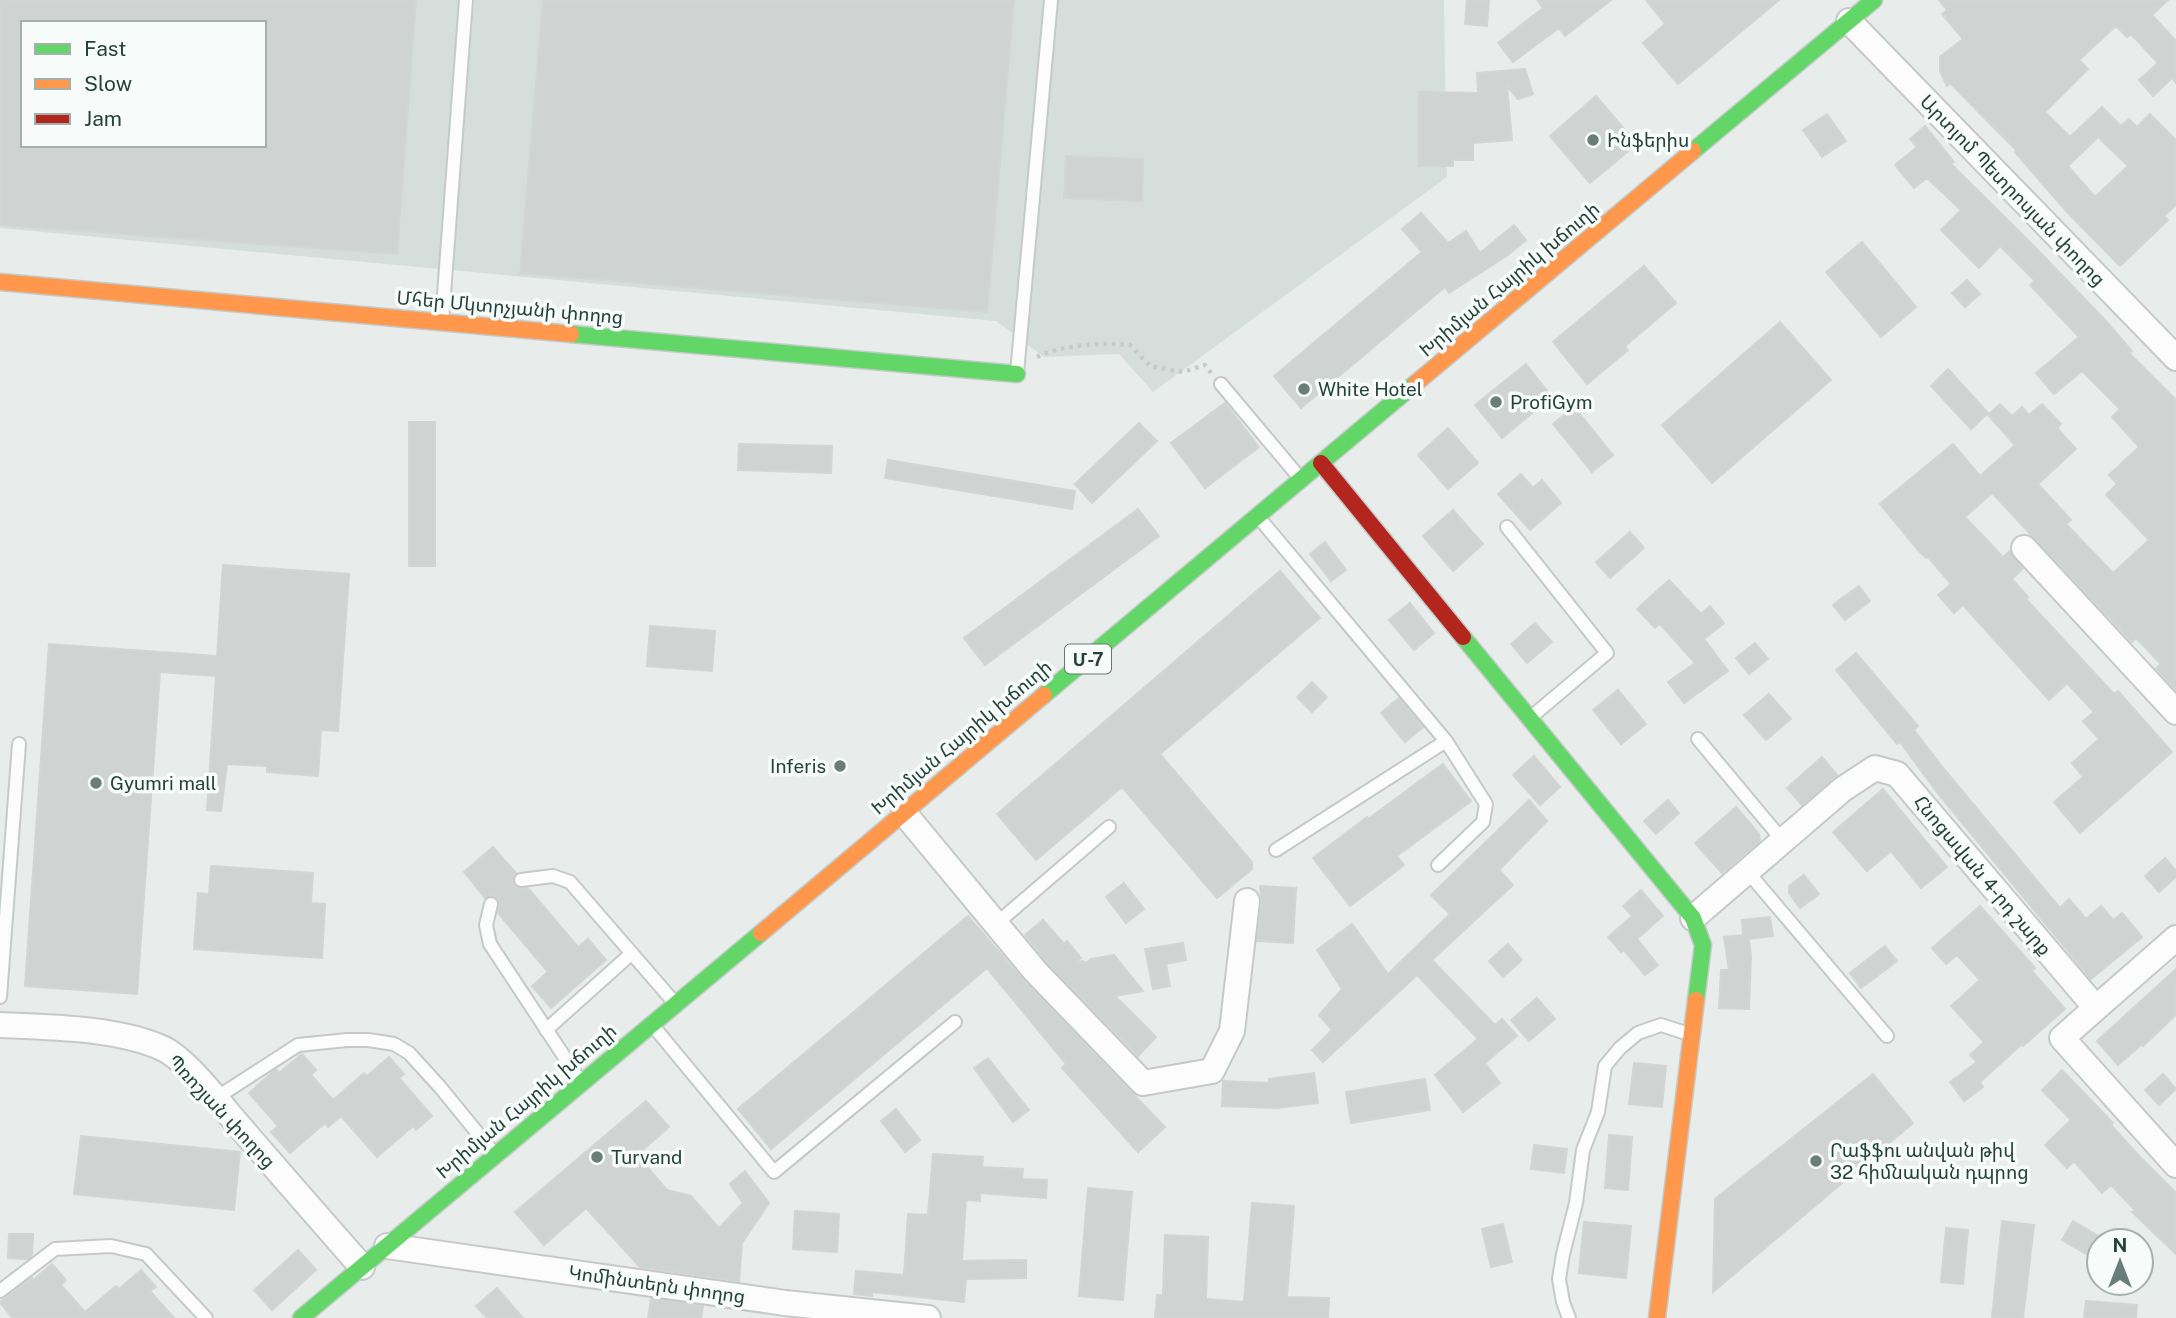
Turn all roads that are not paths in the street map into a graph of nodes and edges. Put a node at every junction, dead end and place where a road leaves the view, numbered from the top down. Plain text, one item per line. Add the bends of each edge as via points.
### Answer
1 (466, 0) edge
2 (1051, 0) edge
3 (1874, 0) edge
4 (1849, 21) junction
5 (0, 282) edge
6 (442, 322) junction
7 (2176, 358) edge
8 (1017, 371) joint
9 (1221, 384) road end
10 (1321, 463) junction
11 (1301, 480) junction
12 (1258, 516) junction
13 (1507, 527) dead end
14 (2024, 548) dead end
15 (2176, 712) edge
16 (1530, 718) junction
17 (1698, 739) dead end
18 (1446, 741) junction
19 (19, 744) dead end
20 (904, 813) junction
21 (1109, 827) dead end
22 (1783, 841) junction
23 (1276, 850) dead end
24 (1438, 865) dead end
25 (1747, 871) junction
26 (521, 880) dead end
27 (1247, 901) dead end
28 (491, 904) dead end
29 (1693, 918) junction
30 (996, 924) junction
31 (2176, 938) edge
32 (632, 953) junction
33 (0, 997) edge
34 (676, 1004) junction
35 (2096, 1008) junction
36 (955, 1022) dead end
37 (651, 1024) junction
38 (0, 1025) edge
39 (546, 1030) junction
40 (1692, 1034) junction
41 (1887, 1035) dead end
42 (581, 1083) junction
43 (216, 1098) junction
44 (495, 1154) junction
45 (2176, 1165) edge
46 (387, 1246) junction
47 (362, 1267) junction
48 (0, 1291) edge
49 (791, 1310) edge
50 (206, 1318) edge
51 (301, 1318) edge
52 (928, 1318) edge
53 (1569, 1318) edge
54 (1657, 1318) edge

1 - 6 lane
2 - 8 lane
3 - 4 main road, Խրիմյան Հայրիկ խճուղի / Մ-7
4 - 7 street, Արտյոմ Պետրոսյան փողոց
4 - 10 main road, Խրիմյան Հայրիկ խճուղի / Մ-7
5 - 6 main road, Մհեր Մկտրչյանի փողոց
6 - 8 main road, Մհեր Մկտրչյանի փողոց
9 - 11 lane
10 - 11 main road, Խրիմյան Հայրիկ խճուղի / Մ-7
10 - 16 main road
11 - 12 main road, Խրիմյան Հայրիկ խճուղի / Մ-7
12 - 18 lane
12 - 20 main road, Խրիմյան Հայրիկ խճուղի / Մ-7
13 - 16 lane via 1607,653
14 - 15 street
16 - 29 main road
17 - 22 lane
18 - 23 lane
18 - 24 lane via 1486,804 1483,822
19 - 33 lane
20 - 30 street
20 - 34 main road, Խրիմյան Հայրիկ խճուղի / Մ-7
21 - 30 lane
22 - 25 street, Հնոցավան 4-րդ շարք
22 - 35 street, Հնոցավան 4-րդ շարք via 1875,768 1897,774
25 - 29 street, Հնոցավան 4-րդ շարք
25 - 41 lane
26 - 32 lane via 553,877 570,882
27 - 30 street via 1233,1031 1212,1071 1143,1083
28 - 39 lane via 486,925 490,944
29 - 40 main road via 1703,945
31 - 35 street
32 - 34 lane
32 - 39 lane
34 - 37 main road, Խրիմյան Հայրիկ խճուղի / Մ-7
35 - 45 street via 2062,1038
36 - 37 lane via 775,1172
37 - 42 main road, Խրիմյան Հայրիկ խճուղի / Մ-7
38 - 43 street, Պռոշյան փողոց via 140,1041 166,1050
39 - 42 lane
40 - 53 lane via 1661,1025 1638,1033 1605,1066 1598,1112 1583,1150 1559,1279
40 - 54 main road
42 - 44 main road, Խրիմյան Հայրիկ խճուղի / Մ-7
43 - 44 lane via 298,1045 347,1040 394,1044 409,1053
43 - 47 street, Պռոշյան փողոց
44 - 46 main road, Խրիմյան Հայրիկ խճուղի / Մ-7
46 - 47 main road, Խրիմյան Հայրիկ խճուղի / Մ-7
46 - 49 street, Կոմինտերն փողոց
47 - 51 main road, Խրիմյան Հայրիկ խճուղի / Մ-7
48 - 50 lane via 55,1249 111,1246 146,1254
49 - 52 street, Կոմինտերն փողոց

